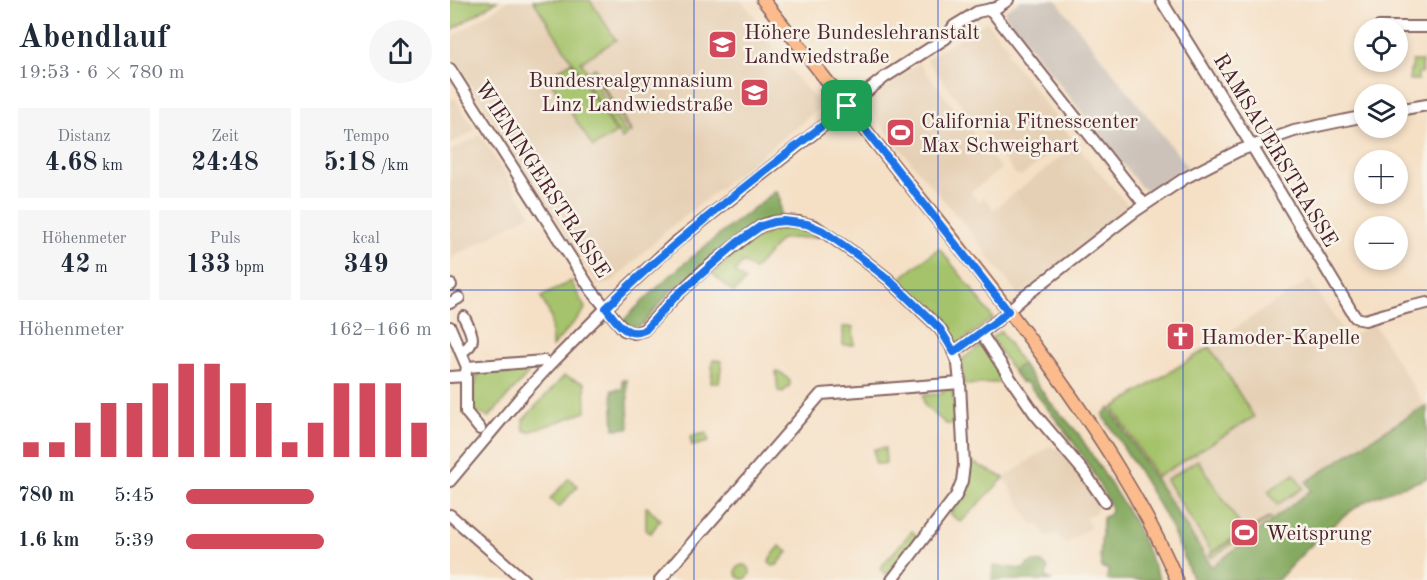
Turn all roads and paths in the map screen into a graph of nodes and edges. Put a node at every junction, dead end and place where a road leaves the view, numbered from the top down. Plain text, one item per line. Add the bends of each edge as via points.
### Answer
1 (763, 0) edge
2 (1008, 0) edge
3 (1161, 0) edge
4 (990, 9) junction
5 (1408, 27) edge
6 (1427, 27) edge
7 (450, 69) edge
8 (1427, 105) edge
9 (847, 106) junction
10 (1408, 108) edge
11 (1354, 118) edge
12 (1252, 146) junction
13 (1144, 204) junction
14 (1427, 303) edge
15 (606, 308) junction
16 (1008, 311) junction
17 (450, 326) edge
18 (981, 333) junction
19 (461, 352) junction
20 (954, 352) junction
21 (544, 361) dead end
22 (467, 371) junction
23 (450, 377) edge
24 (960, 383) junction
25 (480, 429) dead end
26 (450, 481) edge
27 (1105, 502) dead end
28 (450, 515) edge
29 (524, 580) edge
30 (660, 580) edge
31 (892, 580) edge
32 (1177, 580) edge

1 - 9 main road
2 - 4 street
3 - 12 street, RAMSAUERSTRASSE
4 - 9 street via 953,27 946,38 894,70
4 - 13 street
5 - 6 street
7 - 15 street, WIENINGERSTRASSE
8 - 10 street
9 - 15 street via 675,243
9 - 16 main road
11 - 12 street via 1294,131
12 - 13 street via 1203,168
12 - 14 street, RAMSAUERSTRASSE via 1355,317 1372,318
13 - 16 street
15 - 20 street, WIENINGERSTRASSE via 624,330 640,333 696,278 761,226 799,222 823,231 888,279 940,329
15 - 26 street via 524,393
16 - 18 street
16 - 32 main road via 1110,454
17 - 19 street
17 - 19 street via 467,316 472,341
18 - 20 street
18 - 27 street via 1035,414 1085,472
19 - 22 street
20 - 24 street
21 - 22 street
22 - 23 street
22 - 25 street via 466,412
24 - 30 street via 821,394
24 - 31 street via 964,465 959,489
28 - 29 street

